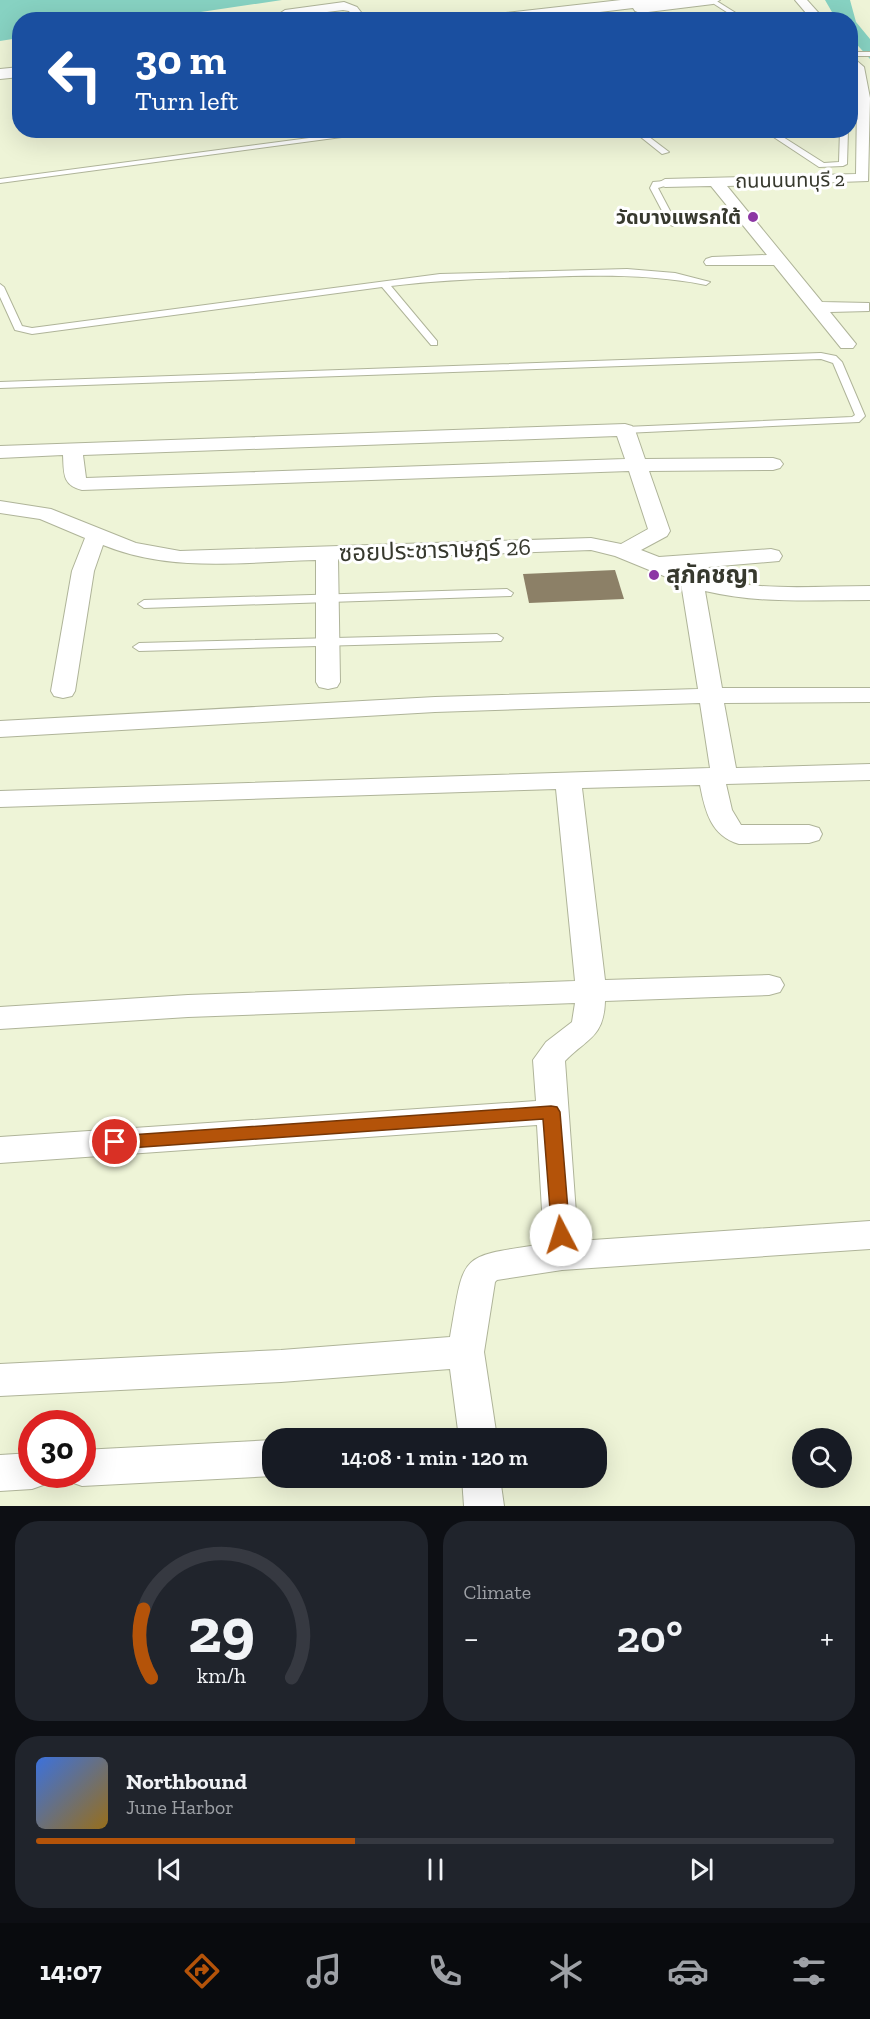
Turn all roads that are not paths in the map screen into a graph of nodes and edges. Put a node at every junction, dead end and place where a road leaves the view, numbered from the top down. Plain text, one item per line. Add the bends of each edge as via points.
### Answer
1 (660, 0) edge
2 (712, 0) edge
3 (801, 0) edge
4 (300, 12) edge
5 (355, 12) edge
6 (557, 12) edge
7 (610, 12) edge
8 (731, 12) edge
9 (812, 12) edge
10 (858, 67) edge
11 (867, 102) edge
12 (330, 138) edge
13 (646, 138) edge
14 (779, 138) edge
15 (844, 138) edge
16 (665, 152) dead end
17 (0, 181) edge
18 (715, 181) junction
19 (665, 183) joint
20 (673, 224) dead end
21 (777, 260) junction
22 (712, 262) dead end
23 (706, 282) dead end
24 (384, 284) junction
25 (1, 291) edge
26 (818, 307) junction
27 (864, 308) dead end
28 (434, 343) dead end
29 (847, 344) dead end
30 (0, 385) edge
31 (625, 430) junction
32 (73, 450) junction
33 (0, 452) edge
34 (773, 464) dead end
35 (638, 465) junction
36 (0, 507) edge
37 (96, 536) junction
38 (625, 551) junction
39 (327, 554) junction
40 (771, 555) dead end
41 (656, 564) junction
42 (692, 580) junction
43 (507, 592) dead end
44 (870, 592) edge
45 (327, 598) junction
46 (144, 604) dead end
47 (496, 638) dead end
48 (327, 642) junction
49 (139, 647) dead end
50 (328, 682) dead end
51 (63, 691) dead end
52 (711, 695) junction
53 (870, 695) edge
54 (0, 729) edge
55 (870, 772) edge
56 (718, 777) junction
57 (568, 780) junction
58 (0, 799) edge
59 (809, 834) dead end
60 (770, 985) dead end
61 (591, 992) junction
62 (0, 1018) edge
63 (551, 1112) junction
64 (0, 1150) edge
65 (870, 1235) edge
66 (562, 1256) junction
67 (466, 1352) junction
68 (0, 1380) edge
69 (477, 1428) edge
70 (262, 1459) edge
71 (96, 1467) edge
72 (18, 1472) edge
73 (0, 1473) edge
74 (483, 1488) edge
75 (484, 1506) edge

1 - 6 main road
2 - 7 main road
2 - 8 lane
3 - 9 street
4 - 5 street via 344,6
10 - 11 street, ถนนนนทบุรี 2
11 - 18 street, ถนนนนทบุรี 2 via 863,178
12 - 17 lane
13 - 16 lane
14 - 15 lane via 830,166 843,164
18 - 19 street, ถนนนนทบุรี 2
18 - 21 street
19 - 20 lane via 654,188
21 - 22 street
21 - 26 street
23 - 24 lane via 627,272 440,278
24 - 25 lane via 32,331 18,328
24 - 28 lane
26 - 27 street
26 - 29 street
30 - 31 lane via 821,356 837,362 860,416 843,421
31 - 32 street
31 - 35 street
32 - 33 street
32 - 35 street via 75,480 82,484
34 - 35 street
35 - 38 street via 659,531
36 - 37 street, ซอยประชาราษฎร์ 26 via 44,513
37 - 39 street, ซอยประชาราษฎร์ 26 via 139,551 180,558
37 - 51 street via 83,571
38 - 39 street, ซอยประชาราษฎร์ 26 via 591,544
38 - 41 street, ซอยประชาราษฎร์ 26
39 - 45 street
40 - 41 street
41 - 42 street, ซอยประชาราษฎร์ 26
42 - 44 street, ซอยประชาราษฎร์ 26 via 749,592
42 - 52 street
43 - 45 lane
45 - 46 lane
45 - 48 street
47 - 48 lane
48 - 49 lane
48 - 50 street
52 - 53 street
52 - 54 street via 531,700
52 - 56 street
55 - 56 street
56 - 57 street
56 - 59 street via 723,825 729,832
57 - 58 street
57 - 61 street
60 - 61 street
61 - 62 street via 188,1006
61 - 63 street via 586,1024 549,1060
63 - 64 street
63 - 66 street
65 - 66 street
66 - 67 street via 488,1267 478,1276
67 - 68 street
67 - 69 street
70 - 71 street
72 - 73 street
74 - 75 street

